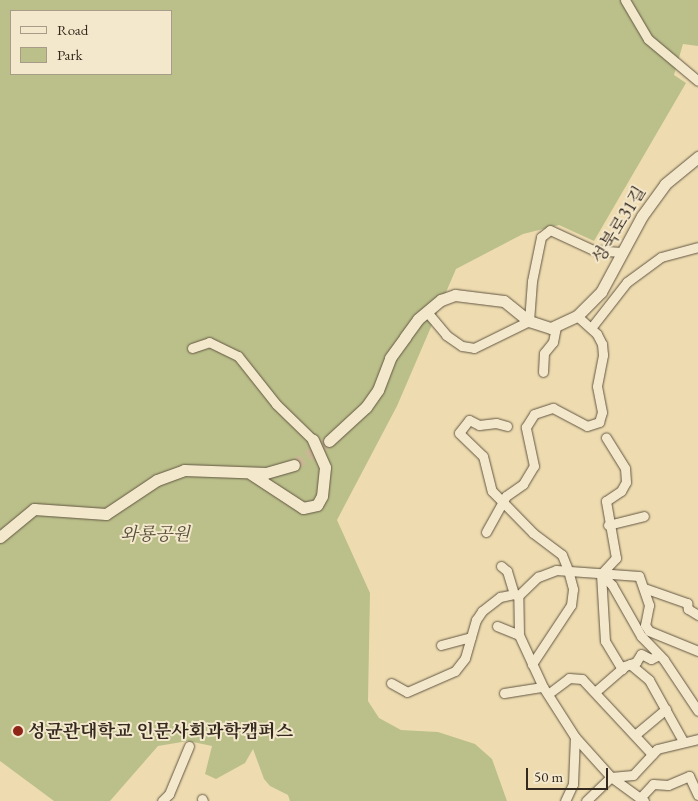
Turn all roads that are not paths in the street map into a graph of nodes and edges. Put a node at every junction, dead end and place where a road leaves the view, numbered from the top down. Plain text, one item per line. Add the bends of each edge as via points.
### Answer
1 (625, 0) edge
2 (698, 81) edge
3 (698, 156) edge
4 (698, 247) edge
5 (621, 252) junction
6 (427, 312) junction
7 (577, 316) junction
8 (529, 321) junction
9 (556, 326) junction
10 (591, 328) junction
11 (192, 348) dead end
12 (543, 372) dead end
13 (506, 426) dead end
14 (606, 438) dead end
15 (313, 440) joint
16 (330, 440) tunnel mouth
17 (294, 465) tunnel mouth
18 (247, 472) junction
19 (504, 501) junction
20 (644, 516) dead end
21 (608, 525) junction
22 (486, 532) dead end
23 (0, 537) edge
24 (501, 566) dead end
25 (568, 570) junction
26 (601, 574) junction
27 (644, 588) junction
28 (516, 595) junction
29 (698, 615) edge
30 (497, 626) dead end
31 (519, 634) junction
32 (471, 637) junction
33 (441, 644) dead end
34 (698, 650) edge
35 (659, 655) junction
36 (532, 664) junction
37 (626, 666) junction
38 (391, 682) dead end
39 (545, 690) junction
40 (504, 692) dead end
41 (595, 692) junction
42 (666, 709) junction
43 (698, 711) edge
44 (636, 734) junction
45 (575, 737) junction
46 (698, 739) edge
47 (683, 741) junction
48 (189, 746) dead end
49 (652, 754) junction
50 (611, 777) junction
51 (698, 795) edge
52 (642, 800) edge
53 (162, 801) edge
54 (565, 801) edge
55 (586, 801) edge

1 - 2 street via 648,39
3 - 5 street, 성북로31길 via 665,184
4 - 10 street, 성북로31길 via 661,257 627,282
5 - 7 street, 성북로31길 via 601,292
5 - 8 street via 593,250 550,230 541,237 532,281
6 - 8 street via 441,300 455,295 479,296 504,301
6 - 8 street via 446,335 462,346 474,348
6 - 16 street via 390,358 378,390 366,408
7 - 9 street, 성북로31길
7 - 10 street
8 - 9 street via 551,328
9 - 12 street via 553,342 544,354
10 - 19 street via 603,350 597,386 602,412 599,422 587,426 553,408 534,414 526,427 534,466 523,484
11 - 15 street via 209,342 238,356 276,404
13 - 19 street via 496,423 479,425 469,420 459,433 483,456 492,491
14 - 21 street via 625,468 626,482 621,492 606,501
15 - 18 street via 325,467 322,496 317,505 303,508
17 - 18 street via 266,473
18 - 23 street via 184,470 157,480 106,514 34,509
19 - 22 street
19 - 25 street via 533,533 562,555
20 - 21 street
21 - 26 street via 616,558
24 - 28 street via 507,571
25 - 26 street
25 - 28 street via 538,577
25 - 36 street via 573,589 571,605
26 - 27 street via 639,576
26 - 35 street via 612,585 641,636
26 - 37 street via 605,641
27 - 29 street via 687,603 688,609
27 - 34 street via 649,605 645,625 649,631
28 - 31 street
28 - 32 street via 500,597 482,611
30 - 31 street
31 - 36 street
32 - 33 street
32 - 38 street via 465,658 455,671 407,692
35 - 37 street via 651,659 641,654
35 - 43 street
36 - 39 street
37 - 41 street
37 - 42 street via 649,680
39 - 40 street
39 - 41 street via 569,678 582,679
39 - 45 street
41 - 44 street
42 - 44 street
42 - 47 street
44 - 49 street
45 - 50 street
45 - 54 street via 573,784
46 - 47 street
47 - 49 street
48 - 53 street via 169,794
49 - 50 street via 633,775
50 - 52 street
50 - 55 street
51 - 52 street via 689,776 668,785 653,784

